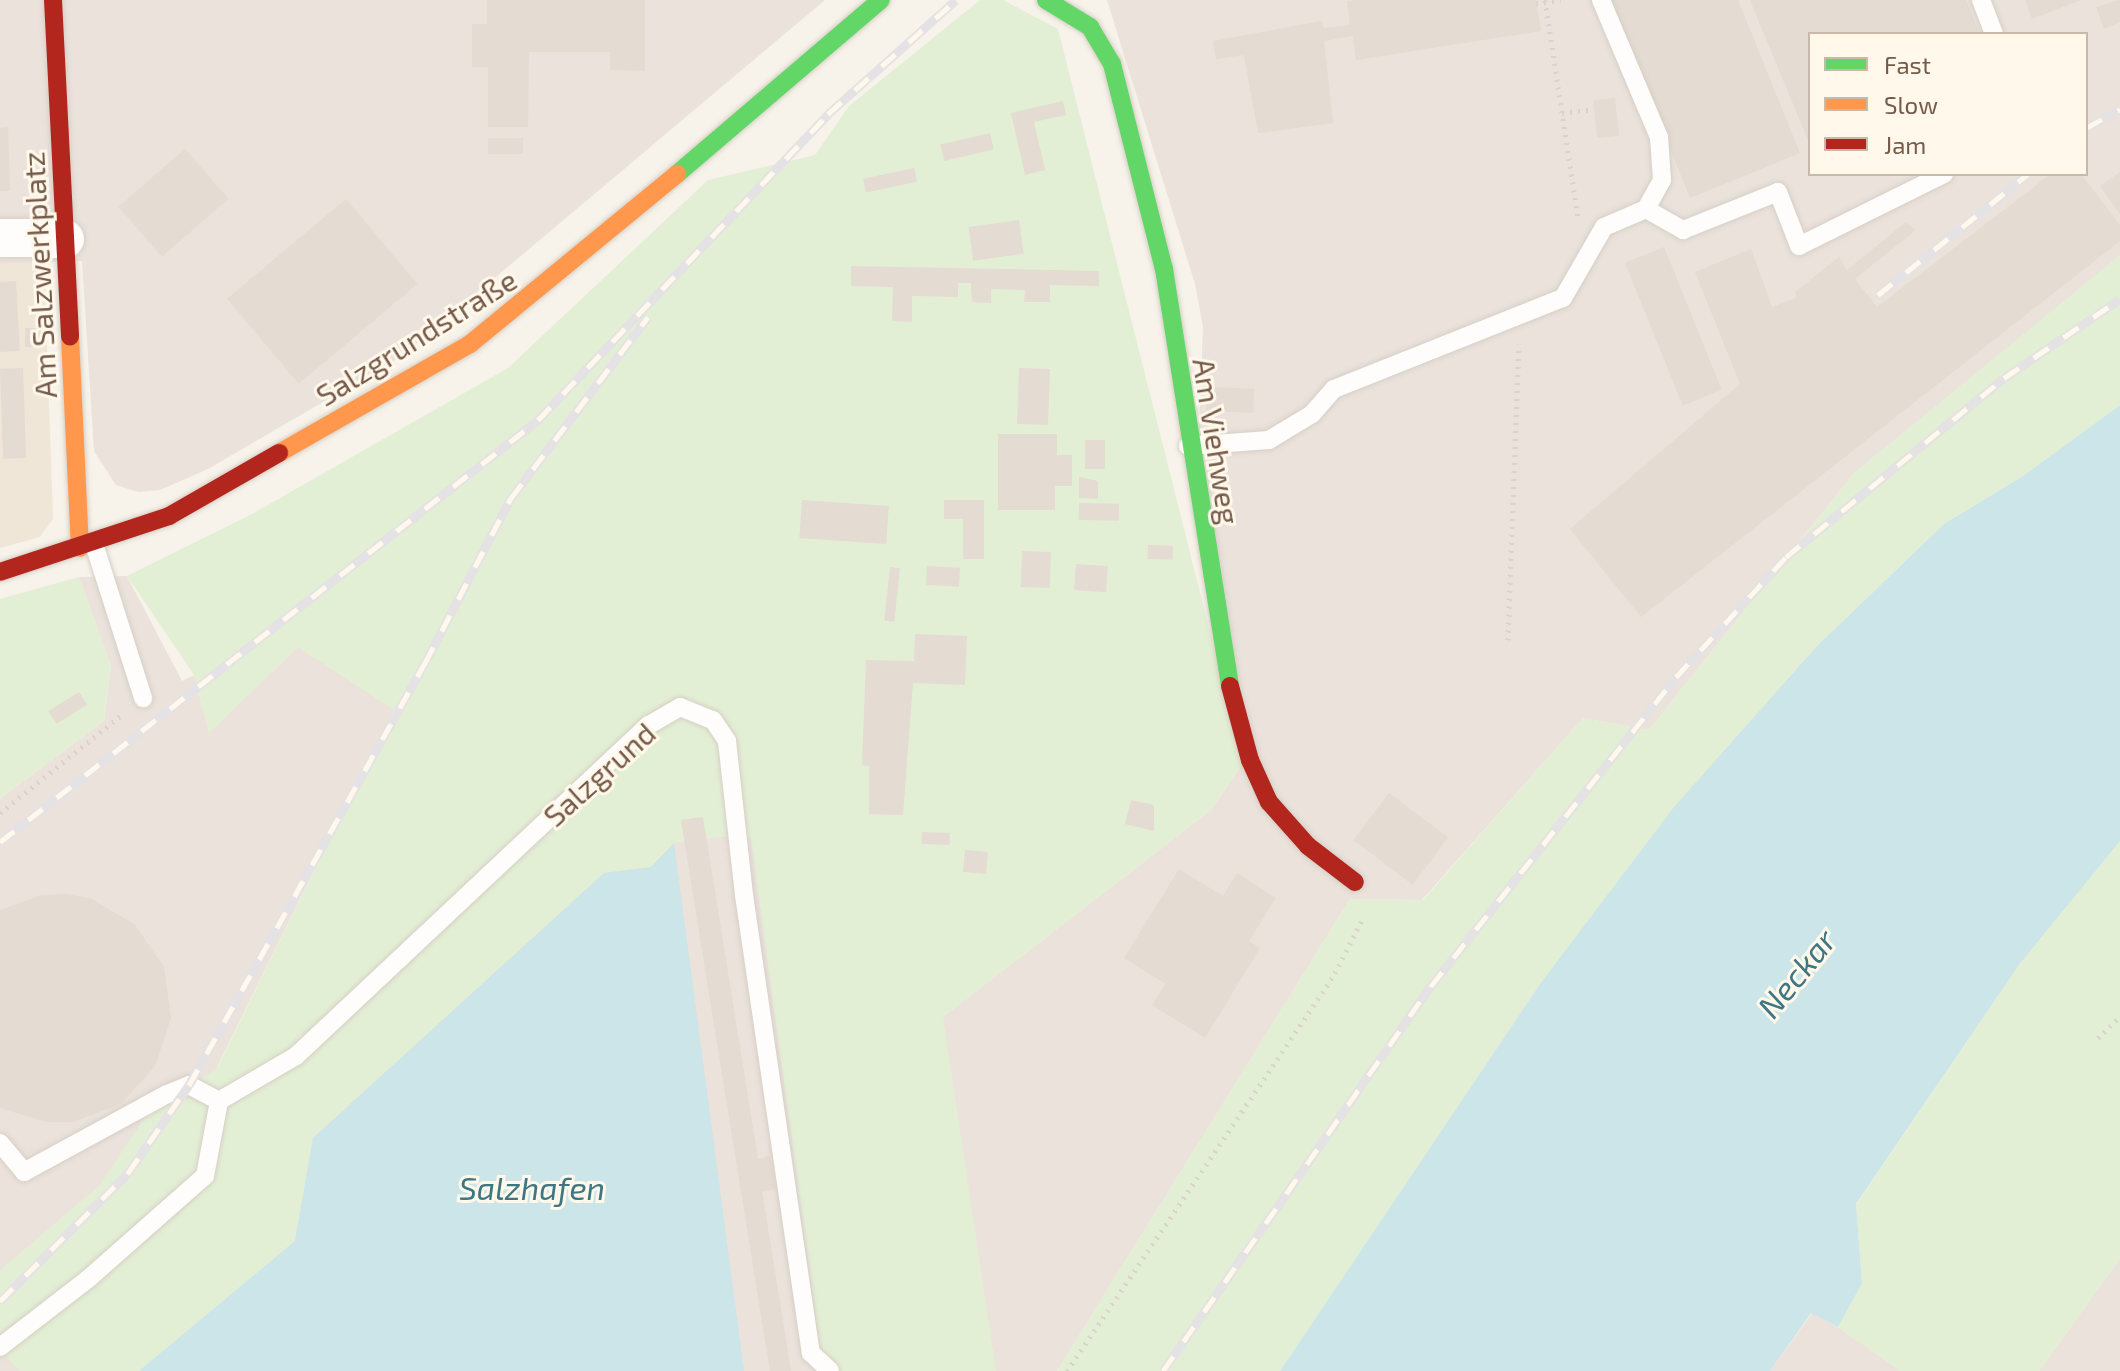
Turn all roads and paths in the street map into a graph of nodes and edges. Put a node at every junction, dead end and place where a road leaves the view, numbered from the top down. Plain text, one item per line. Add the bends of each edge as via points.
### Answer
1 (53, 0) edge
2 (881, 0) edge
3 (1046, 0) edge
4 (1561, 0) edge
5 (1601, 0) edge
6 (1981, 0) edge
7 (1546, 1) edge
8 (1536, 3) dead end
9 (1993, 32) edge
10 (1594, 109) dead end
11 (1562, 113) junction
12 (1940, 176) edge
13 (1646, 209) junction
14 (0, 238) edge
15 (65, 239) junction
16 (1584, 262) junction
17 (1520, 315) junction
18 (1188, 446) junction
19 (87, 546) junction
20 (0, 572) edge
21 (1508, 640) dead end
22 (143, 698) joint
23 (0, 813) edge
24 (1355, 882) joint
25 (2120, 1017) edge
26 (2098, 1038) dead end
27 (219, 1101) junction
28 (0, 1143) edge
29 (0, 1347) edge
30 (830, 1371) edge
31 (1067, 1371) edge

1 - 15 street, Am Salzwerkplatz
2 - 19 street, Salzgrundstraße via 543,289 470,344 169,516
3 - 18 street, Am Viehweg via 1090,27 1112,64 1164,269
4 - 7 path
5 - 13 lane via 1659,137 1662,180
6 - 9 lane
7 - 8 path
7 - 11 path
10 - 11 path
11 - 16 path
12 - 13 lane via 1799,246 1778,192 1683,230
13 - 16 lane via 1604,227
14 - 15 street
15 - 19 street, Am Salzwerkplatz
16 - 17 lane via 1563,298
17 - 18 lane via 1334,389 1312,414 1269,440
17 - 21 path
18 - 24 street, Am Viehweg via 1234,711 1250,760 1269,802 1308,846
19 - 20 street, Salzgrundstraße
19 - 22 lane
22 - 23 path
24 - 31 path via 1365,915 1335,973
25 - 26 path
27 - 28 lane via 189,1085 24,1172
27 - 29 lane via 205,1176 88,1279
27 - 30 lane, Salzgrund via 296,1056 649,725 680,707 713,720 727,741 733,770 744,895 811,1353

